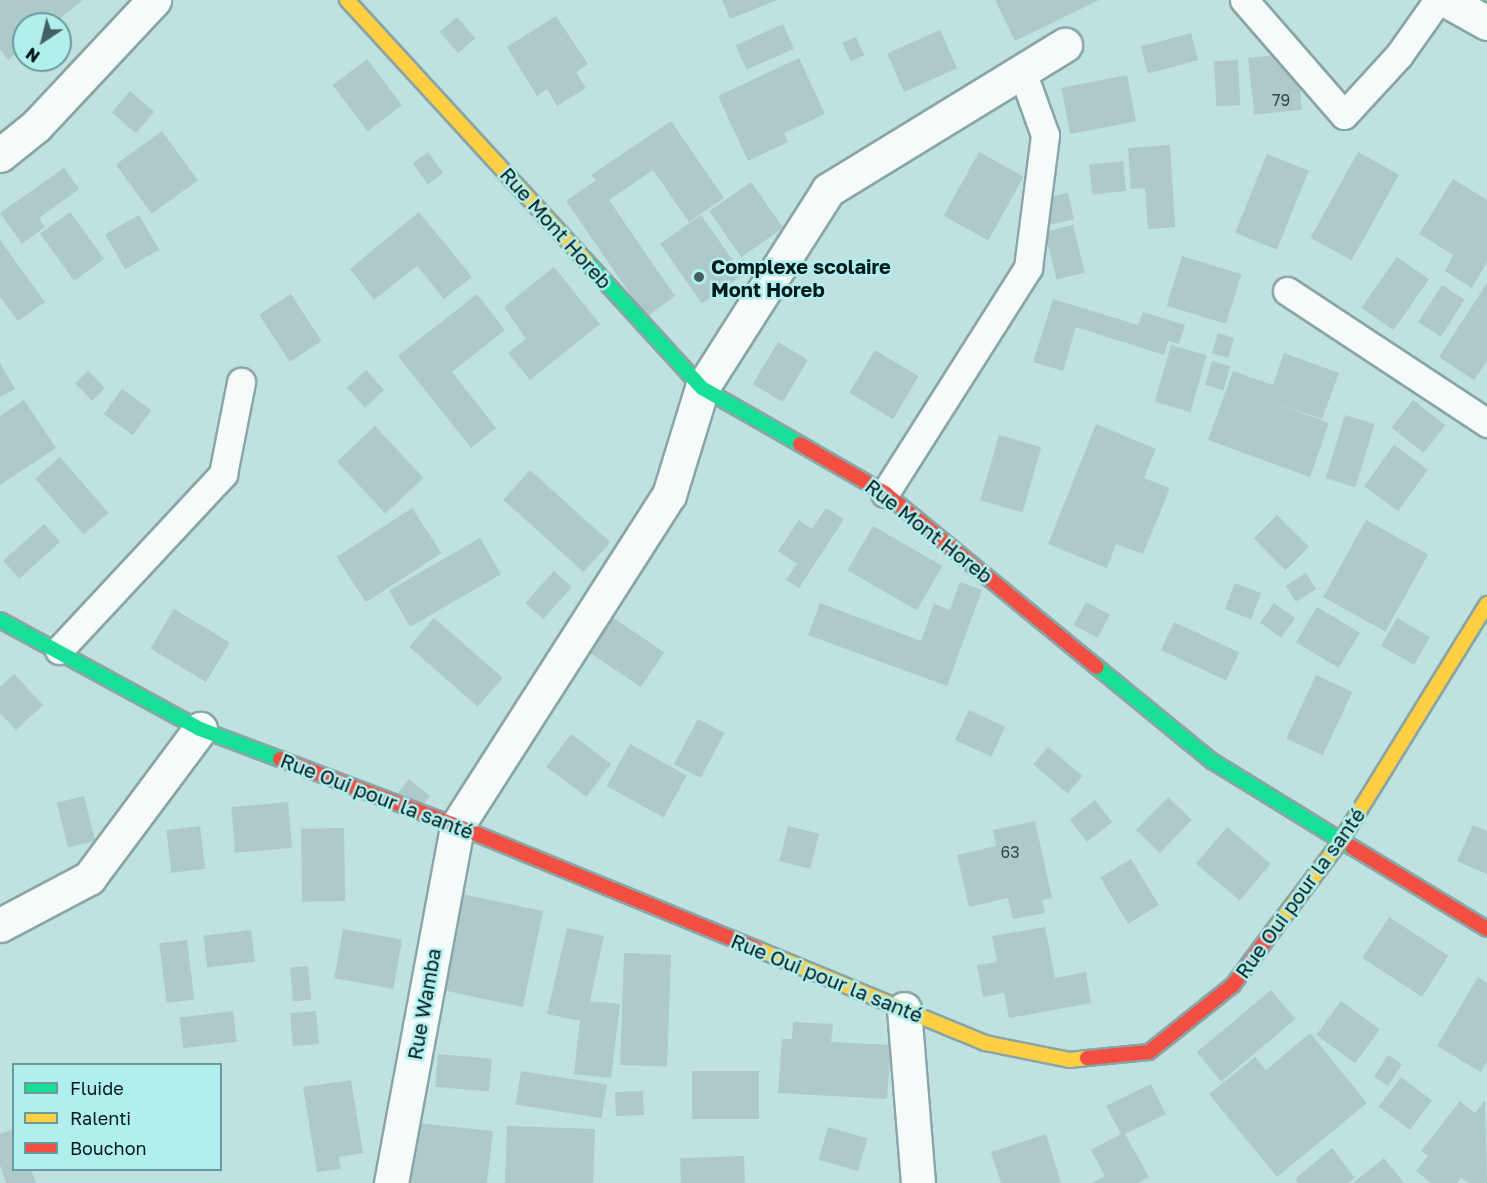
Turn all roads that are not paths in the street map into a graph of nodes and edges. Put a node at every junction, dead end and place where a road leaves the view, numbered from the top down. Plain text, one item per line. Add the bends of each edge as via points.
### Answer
1 (154, 0) edge
2 (347, 0) edge
3 (1244, 0) edge
4 (1438, 0) edge
5 (1446, 0) edge
6 (1487, 23) edge
7 (1065, 45) dead end
8 (1022, 71) junction
9 (0, 155) edge
10 (1287, 291) dead end
11 (241, 382) dead end
12 (702, 388) junction
13 (1487, 423) edge
14 (885, 493) junction
15 (1487, 604) edge
16 (0, 620) edge
17 (59, 650) junction
18 (200, 729) junction
19 (457, 826) junction
20 (1340, 842) junction
21 (0, 925) edge
22 (1487, 929) edge
23 (904, 1009) junction
24 (391, 1183) edge
25 (918, 1183) edge

1 - 9 street via 36,126
2 - 12 street, Rue Mont Horeb
3 - 4 lane via 1344,115 1399,56
5 - 6 street
7 - 8 street
8 - 12 street via 828,190
8 - 14 lane via 1045,135 1028,268
10 - 13 lane
11 - 17 lane via 223,474
12 - 14 street, Rue Mont Horeb
12 - 19 street via 669,495
14 - 20 street, Rue Mont Horeb via 1212,761
15 - 20 street, Rue Oui pour la santé
16 - 17 street, Rue Oui pour la santé
17 - 18 street, Rue Oui pour la santé
18 - 19 street, Rue Oui pour la santé
18 - 21 street via 89,878
19 - 23 street, Rue Oui pour la santé
19 - 24 street, Rue Wamba
20 - 22 street, Rue Mont Horeb
20 - 23 street, Rue Oui pour la santé via 1233,985 1149,1052 1071,1060 985,1042
23 - 25 street

